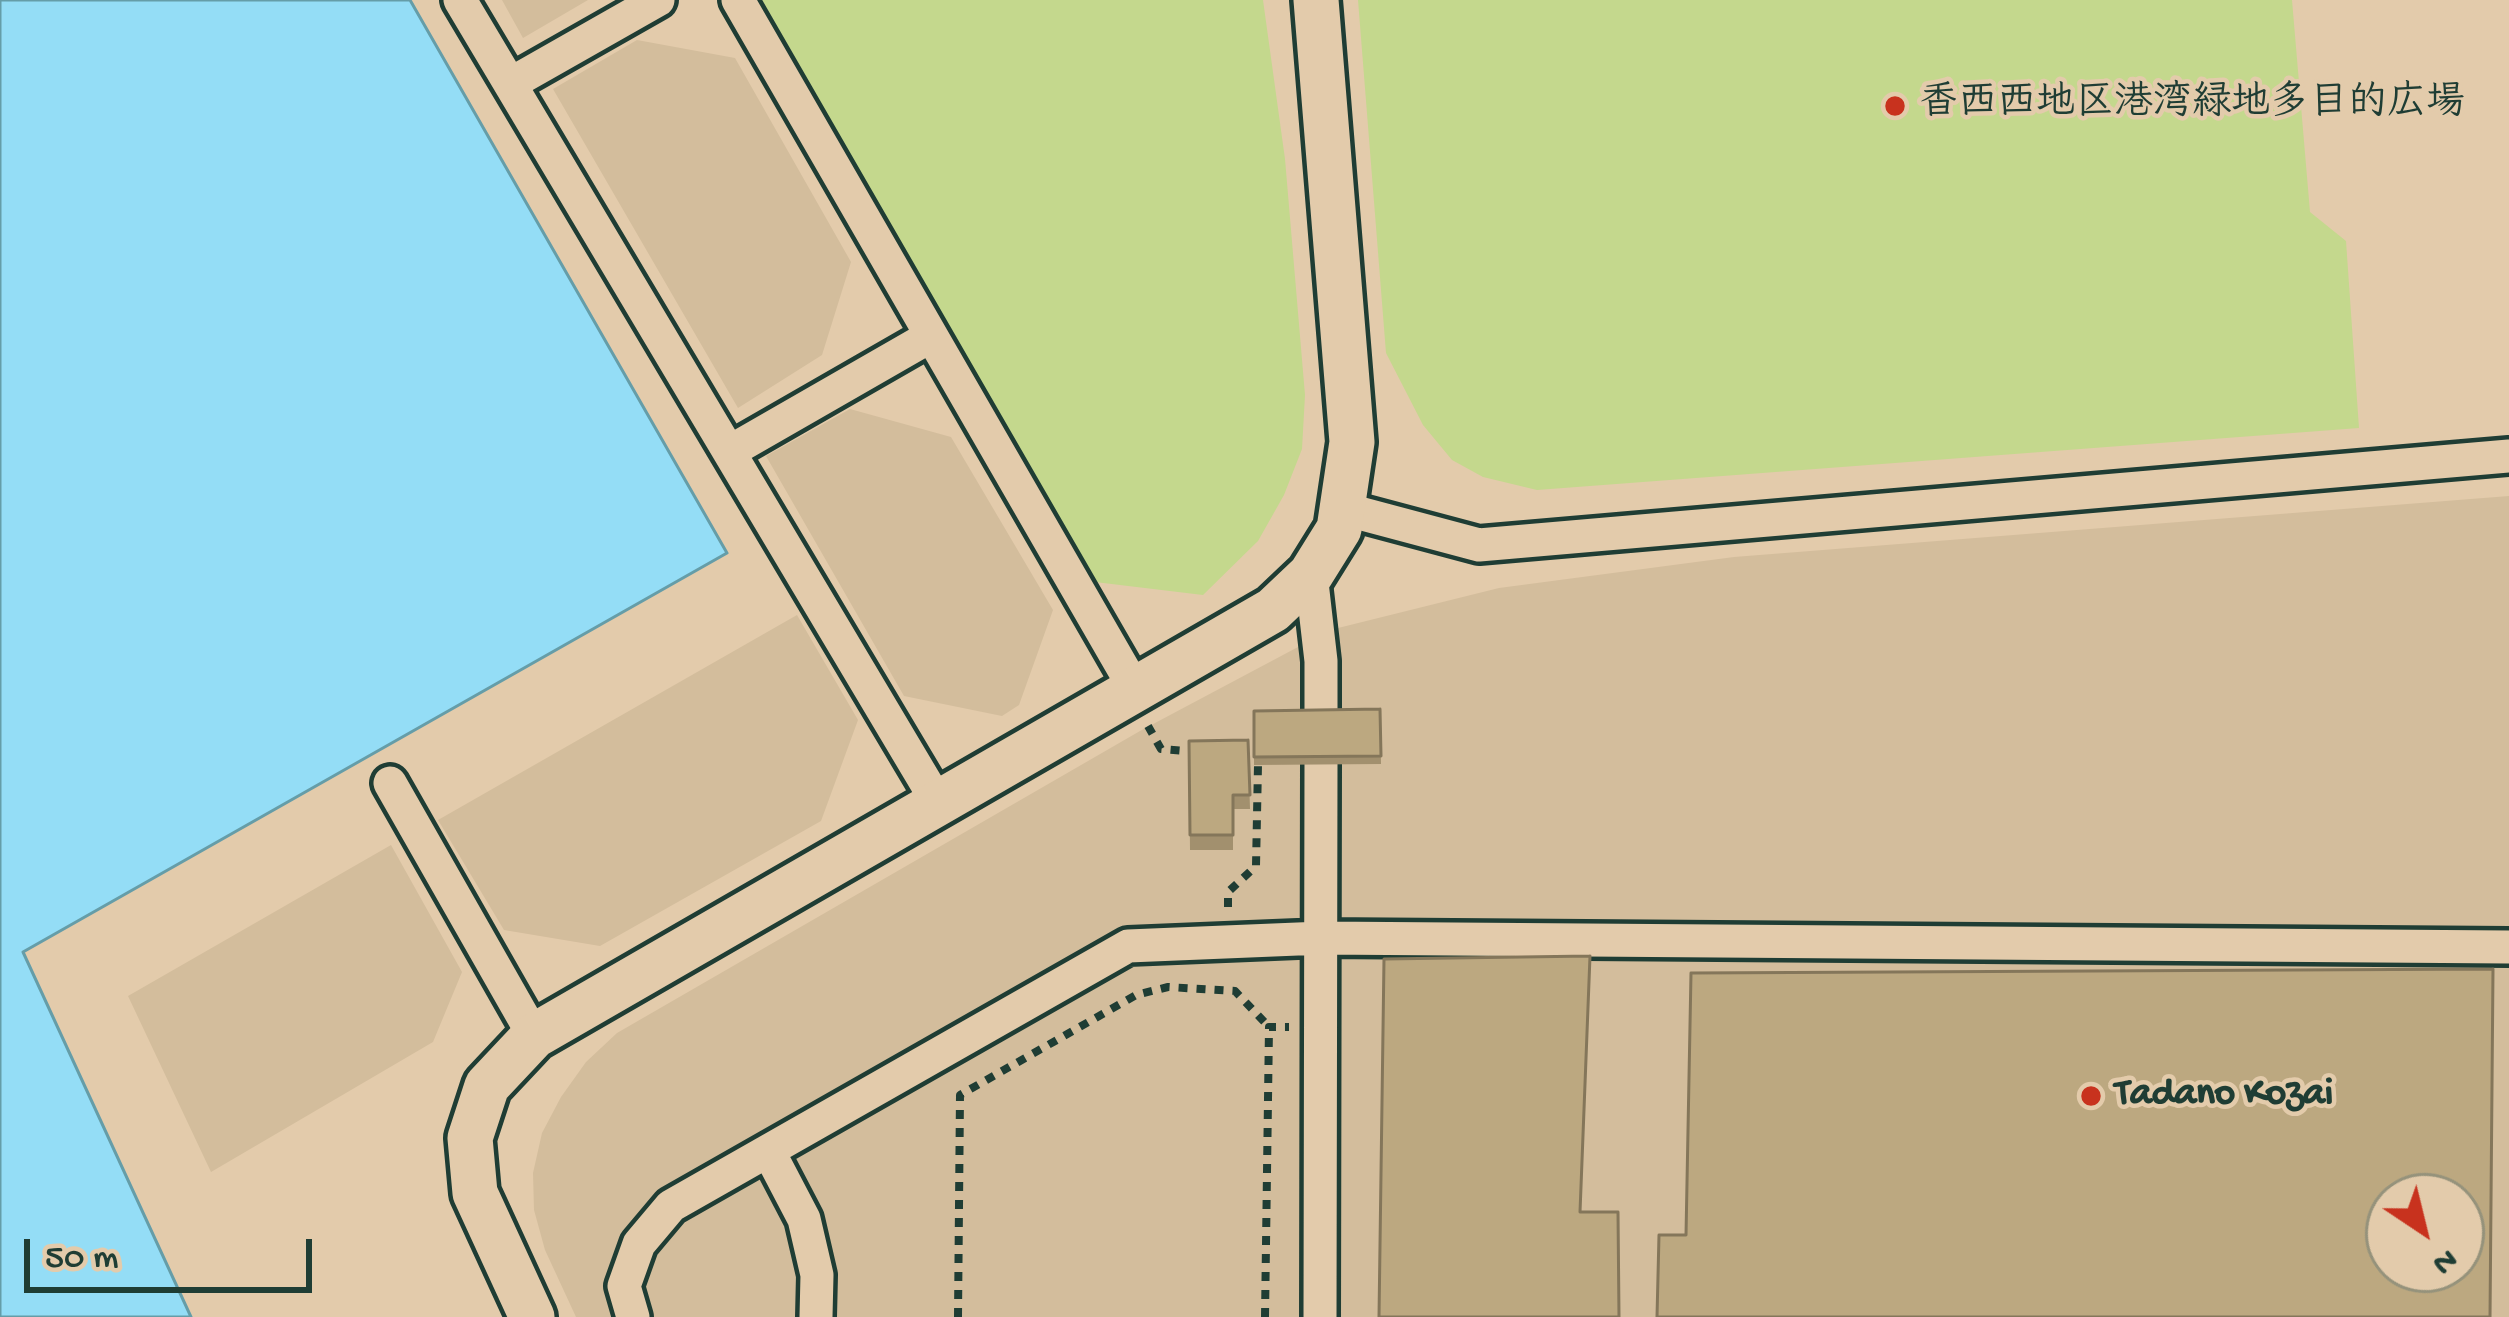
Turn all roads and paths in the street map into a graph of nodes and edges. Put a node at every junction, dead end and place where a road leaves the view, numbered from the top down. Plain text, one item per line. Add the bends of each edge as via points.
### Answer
1 (460, 0) edge
2 (658, 0) edge
3 (738, 0) edge
4 (1316, 0) edge
5 (511, 84) junction
6 (931, 336) junction
7 (729, 452) junction
8 (2509, 455) edge
9 (1344, 509) junction
10 (1312, 574) junction
11 (1139, 705) junction
12 (1321, 717) edge
13 (1210, 752) edge
14 (1321, 764) edge
15 (1258, 765) edge
16 (390, 783) dead end
17 (938, 803) junction
18 (1322, 938) junction
19 (1227, 942) junction
20 (2509, 947) edge
21 (1226, 991) junction
22 (1322, 1026) junction
23 (1269, 1027) junction
24 (534, 1036) junction
25 (769, 1151) junction
26 (532, 1317) edge
27 (633, 1317) edge
28 (816, 1317) edge
29 (958, 1317) edge
30 (1265, 1317) edge
31 (1320, 1317) edge

1 - 5 street
2 - 5 street
3 - 6 street
4 - 9 street via 1352,442
5 - 7 street
6 - 7 street
6 - 11 street
7 - 17 street
8 - 9 street via 1479,545
9 - 10 street
10 - 11 street
10 - 12 street
11 - 13 path via 1161,748
11 - 17 street
14 - 18 street
15 - 19 path via 1256,866 1228,892
16 - 24 street
17 - 24 street
18 - 19 street
18 - 20 street
18 - 22 street
19 - 21 path
19 - 25 street via 1128,946
21 - 23 path
21 - 29 path via 1168,987 1136,995 960,1095
22 - 23 path
22 - 31 street
23 - 30 path
24 - 26 street via 487,1086 470,1138 475,1193
25 - 27 street via 671,1206 639,1244 624,1286
25 - 28 street via 804,1219 817,1275

